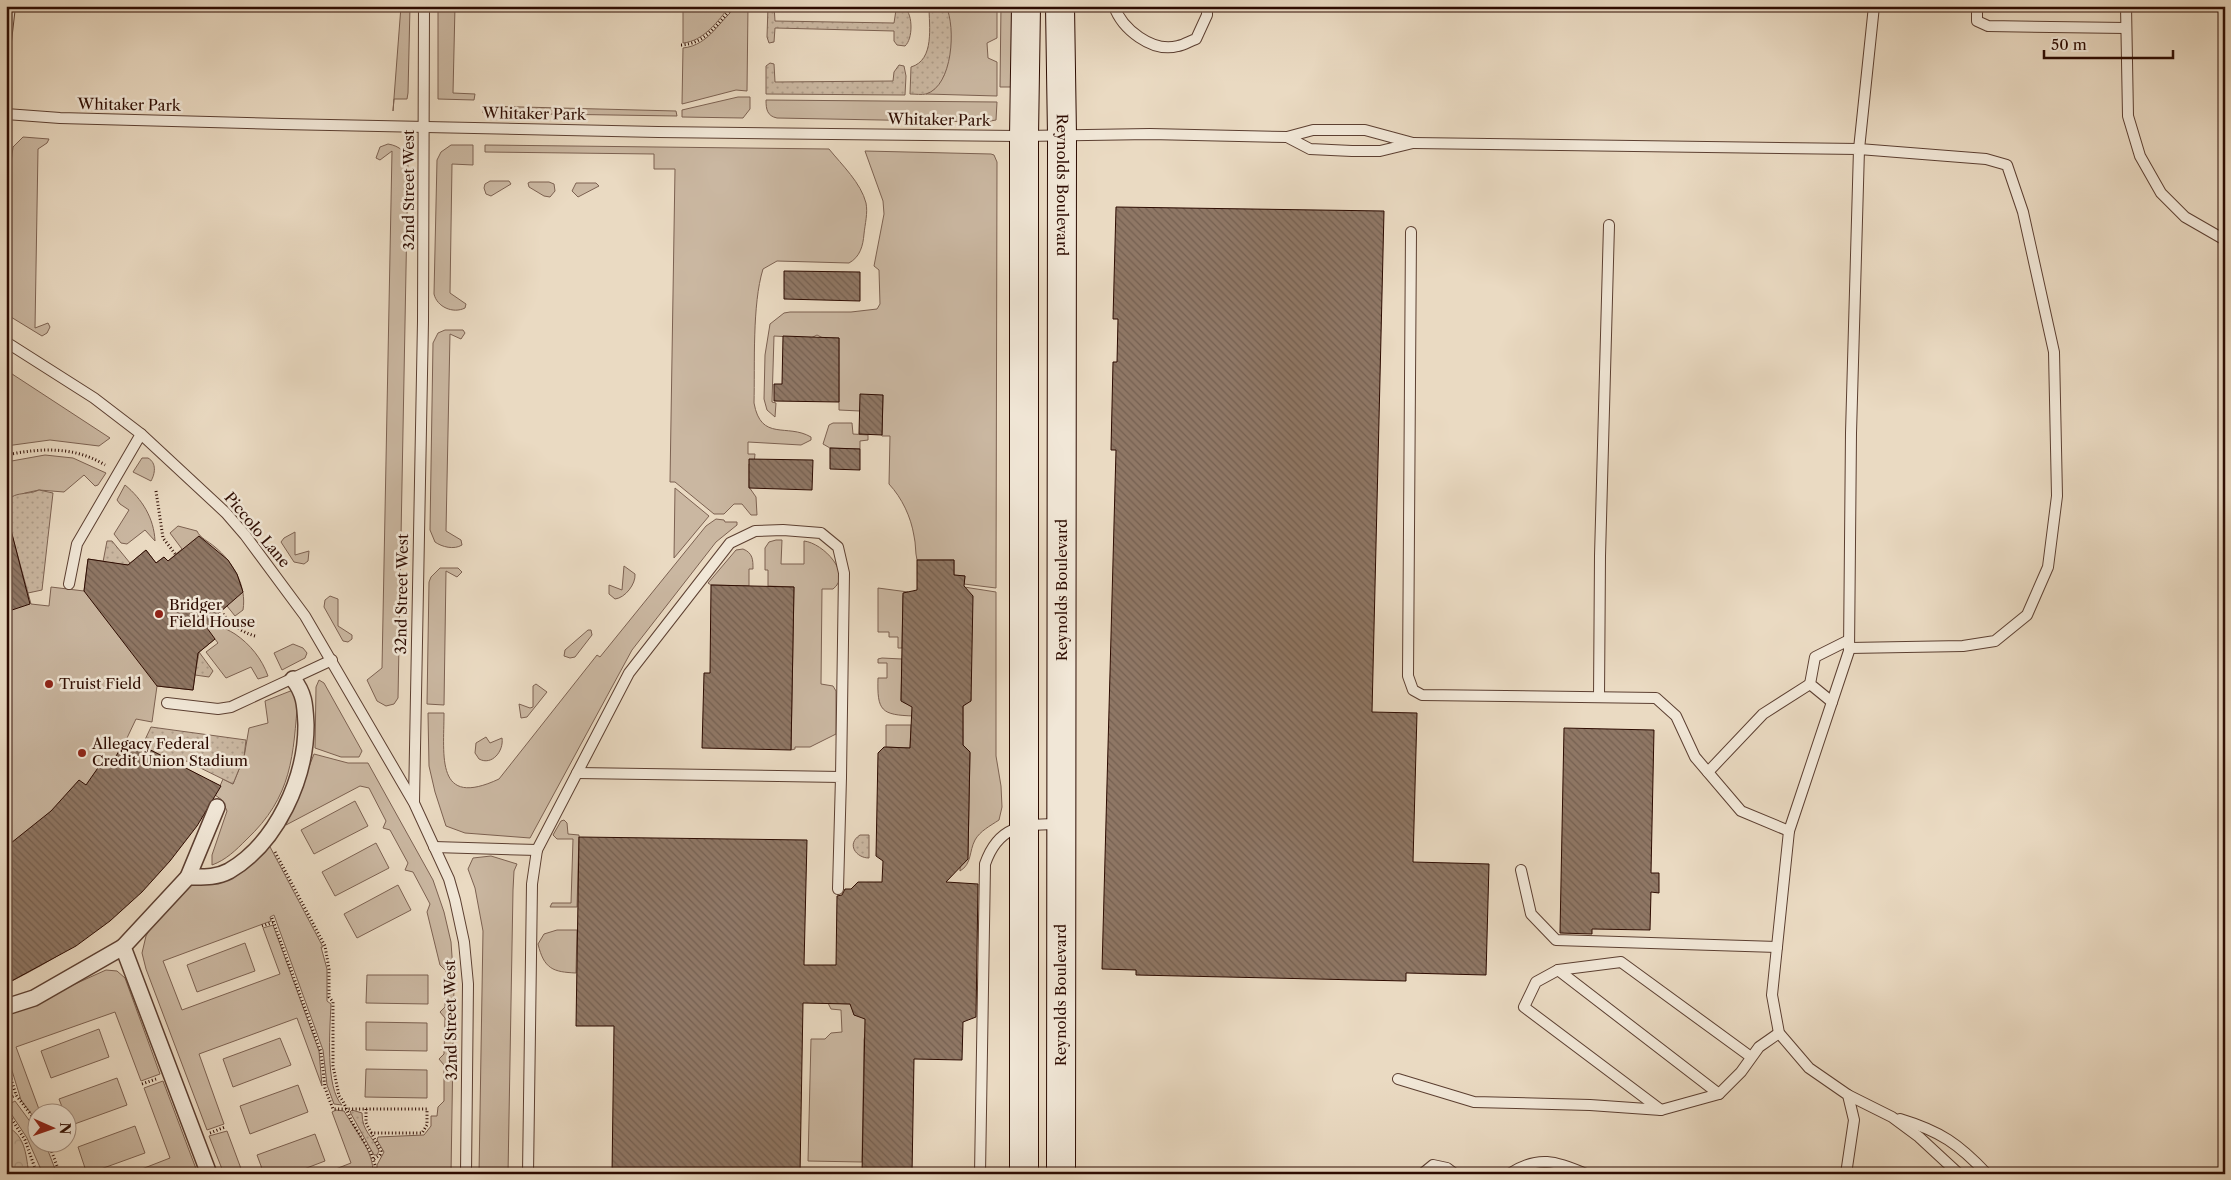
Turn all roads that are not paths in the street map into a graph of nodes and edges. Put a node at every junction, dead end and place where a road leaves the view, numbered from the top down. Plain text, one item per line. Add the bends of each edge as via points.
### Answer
1 (10, 6) edge
2 (424, 6) edge
3 (1026, 6) edge
4 (1060, 6) edge
5 (1114, 6) edge
6 (1207, 6) edge
7 (1874, 6) edge
8 (1977, 6) edge
9 (2126, 6) edge
10 (2126, 28) junction
11 (6, 41) edge
12 (6, 114) edge
13 (424, 126) junction
14 (1024, 136) junction
15 (1062, 136) junction
16 (1287, 137) junction
17 (1413, 143) junction
18 (1859, 149) junction
19 (1609, 225) dead end
20 (1411, 232) dead end
21 (2225, 240) edge
22 (6, 342) edge
23 (141, 434) junction
24 (69, 584) dead end
25 (1849, 644) junction
26 (332, 660) junction
27 (293, 680) junction
28 (1810, 684) junction
29 (1599, 697) junction
30 (1832, 702) junction
31 (167, 703) dead end
32 (1708, 772) junction
33 (577, 773) junction
34 (841, 777) junction
35 (414, 803) junction
36 (217, 807) dead end
37 (1062, 824) junction
38 (1024, 825) junction
39 (1789, 831) junction
40 (434, 847) junction
41 (537, 850) junction
42 (1521, 870) dead end
43 (188, 877) junction
44 (838, 889) dead end
45 (123, 946) junction
46 (1777, 947) junction
47 (1558, 970) junction
48 (6, 1007) edge
49 (1779, 1033) junction
50 (1751, 1057) junction
51 (1398, 1079) dead end
52 (1719, 1094) junction
53 (1848, 1095) junction
54 (1661, 1110) junction
55 (1892, 1117) junction
56 (209, 1174) edge
57 (466, 1174) edge
58 (528, 1174) edge
59 (980, 1174) edge
60 (1024, 1174) edge
61 (1061, 1174) edge
62 (1422, 1174) edge
63 (1455, 1174) edge
64 (1509, 1174) edge
65 (1586, 1174) edge
66 (1846, 1174) edge
67 (1959, 1174) edge
68 (1987, 1174) edge

1 - 11 lane
2 - 13 lane, 32nd Street West
3 - 14 main road
4 - 15 main road, Reynolds Boulevard
5 - 6 lane via 1134,34 1151,45 1176,47 1196,39 1207,15
7 - 18 lane
8 - 10 lane via 1977,21 1988,26
9 - 10 lane
10 - 21 lane via 2128,116 2140,156 2161,193 2185,217
12 - 13 lane, Whitaker Park
13 - 14 lane, Whitaker Park
13 - 35 lane, 32nd Street West via 424,321
14 - 15 lane, Whitaker Park
14 - 38 main road
15 - 16 lane, Whitaker Park
15 - 37 main road, Reynolds Boulevard
16 - 17 lane via 1313,130 1366,130
16 - 17 lane via 1310,148 1352,151 1380,151
17 - 18 lane
18 - 25 lane
18 - 25 lane via 1986,159 2007,165 2022,212 2054,352 2058,465 2048,567 2027,615 1995,640 1979,644 1913,648
19 - 29 lane
20 - 29 lane via 1410,683 1413,690 1422,695
22 - 23 lane, Piccolo Lane via 94,398
23 - 24 lane via 77,544
23 - 26 lane, Piccolo Lane via 226,513 245,535 305,616
25 - 28 lane via 1815,658
25 - 30 lane
26 - 27 lane
26 - 35 lane, Piccolo Lane
27 - 31 lane via 242,703 218,709
27 - 43 street via 305,700 306,740 302,765 287,806 256,848 230,870 214,877
28 - 30 lane
28 - 32 lane via 1763,714
29 - 32 lane via 1656,698 1676,716 1695,757
30 - 39 lane
32 - 39 lane via 1741,812
33 - 34 lane
33 - 34 lane via 629,673 730,544 755,531 783,530 821,533 838,547 844,572
33 - 41 lane
34 - 44 lane
35 - 40 lane, 32nd Street West
36 - 43 street
37 - 38 lane
37 - 61 main road, Reynolds Boulevard
38 - 59 lane via 996,841 985,864
38 - 60 main road
39 - 46 lane
40 - 41 lane
40 - 57 lane, 32nd Street West via 455,900 467,976
41 - 58 lane via 532,884
42 - 46 lane via 1531,914 1556,940
43 - 45 street
45 - 48 street via 34,998
45 - 56 street
46 - 49 lane via 1772,995
47 - 50 lane via 1621,962
47 - 52 lane
47 - 54 lane via 1536,982 1524,1007
49 - 50 lane
49 - 53 lane via 1809,1068
50 - 52 lane
51 - 54 lane via 1474,1102
52 - 54 lane
53 - 55 lane
53 - 66 lane via 1854,1120
55 - 67 lane
55 - 68 lane via 1939,1133 1968,1153
62 - 63 lane via 1432,1165 1447,1168
64 - 65 lane via 1537,1161 1561,1163

